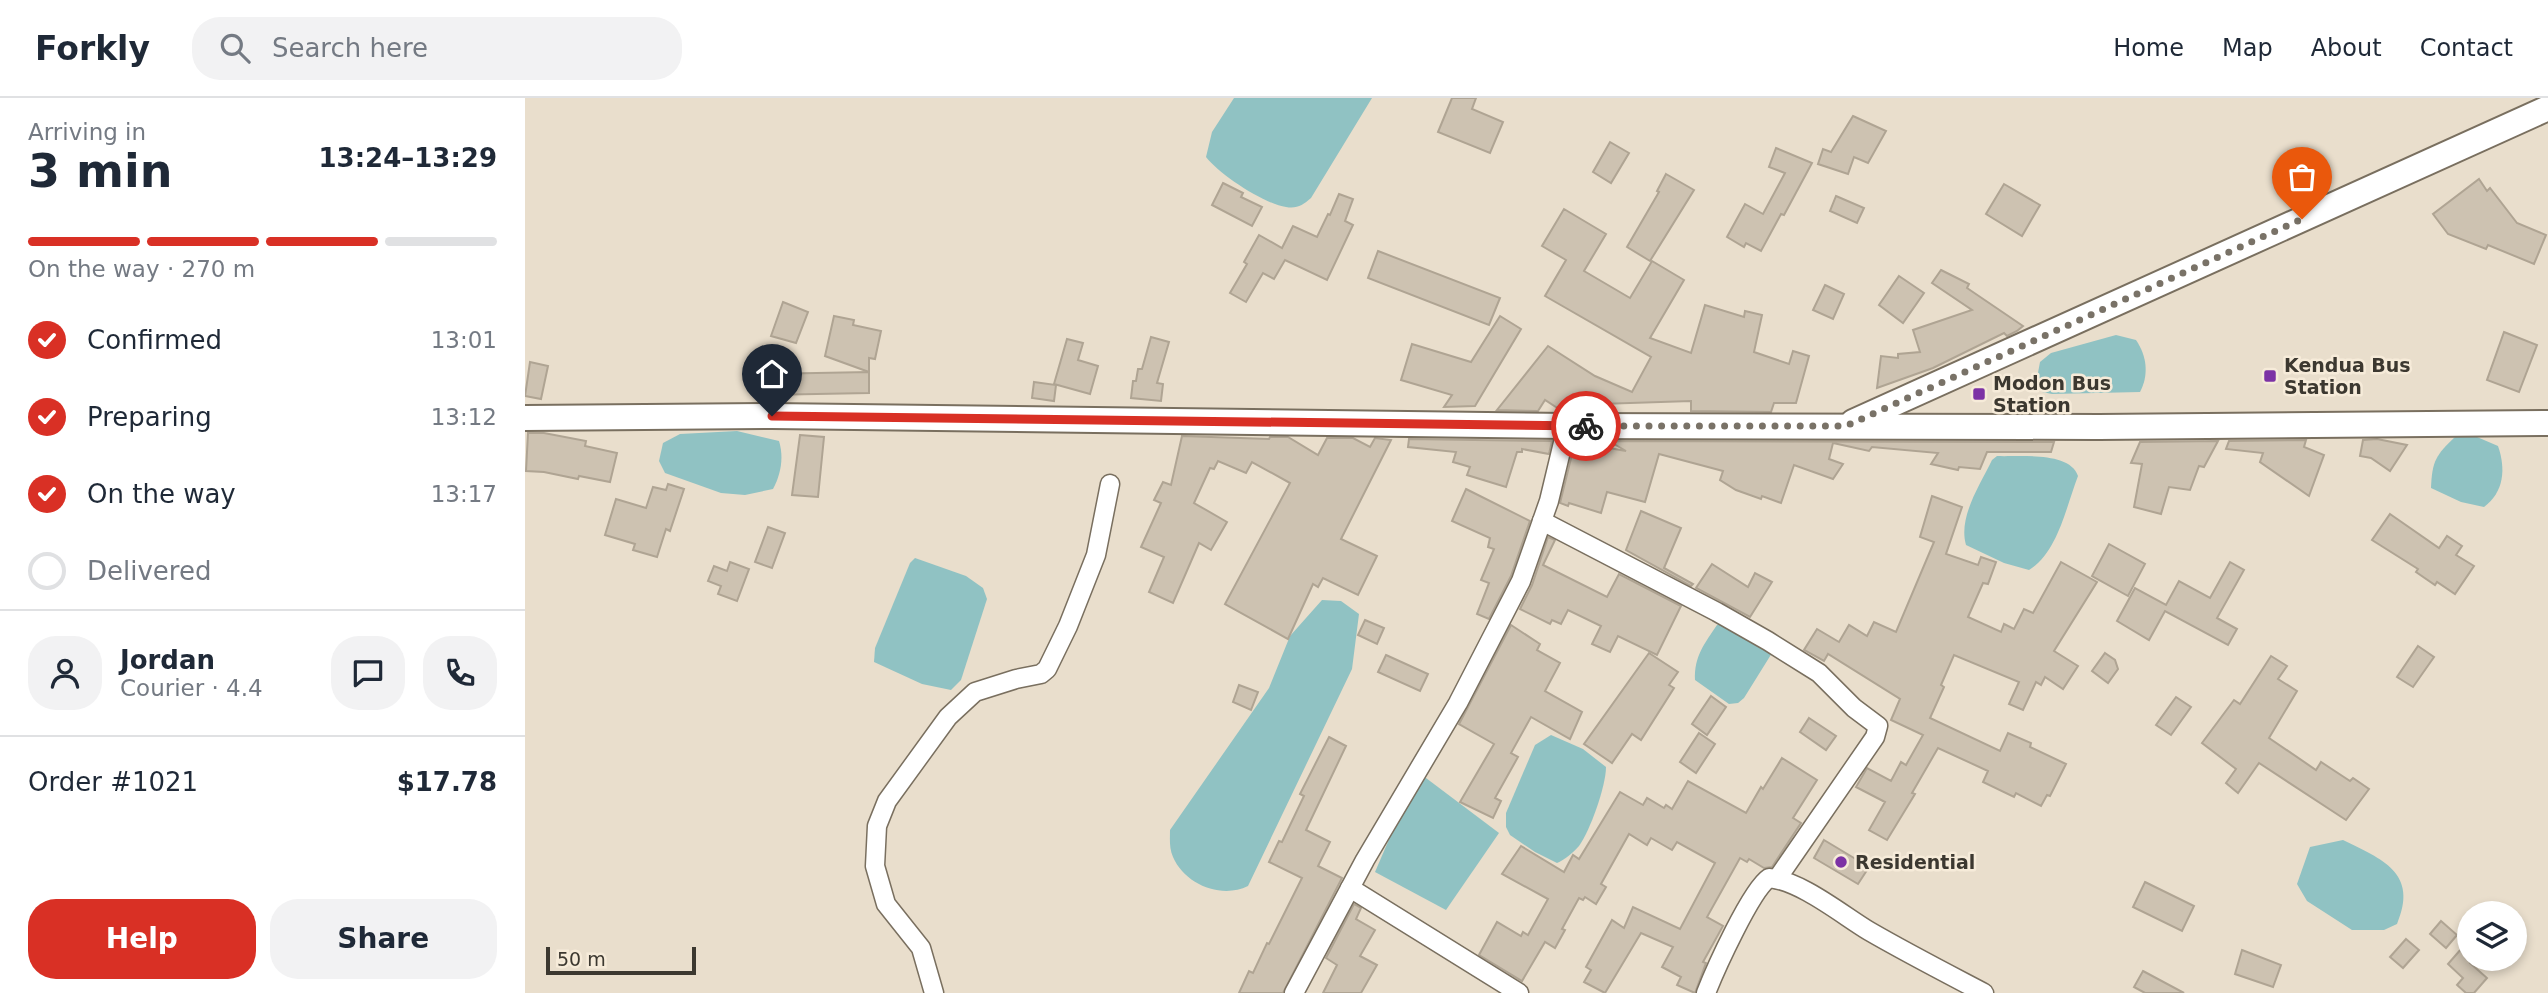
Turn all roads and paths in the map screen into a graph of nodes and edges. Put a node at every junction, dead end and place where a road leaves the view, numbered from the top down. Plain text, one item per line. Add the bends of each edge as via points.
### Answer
1 (2548, 108) edge
2 (525, 418) edge
3 (2548, 423) edge
4 (1567, 426) junction
5 (1846, 426) junction
6 (1110, 484) dead end
7 (1542, 521) junction
8 (1777, 879) junction
9 (1350, 888) junction
10 (935, 993) edge
11 (1294, 993) edge
12 (1519, 993) edge
13 (1706, 993) edge
14 (1984, 993) edge

1 - 5 main road
2 - 4 main road via 772,416
3 - 5 main road
4 - 5 main road
4 - 7 street
6 - 10 street via 1096,555 1047,669 975,692 948,717 887,801 877,826 875,866 887,904 922,948
7 - 8 street via 1768,641 1819,673 1878,726 1875,737
7 - 9 street via 1521,581 1458,703
8 - 13 street via 1762,883
8 - 14 street
9 - 11 street
9 - 12 street

